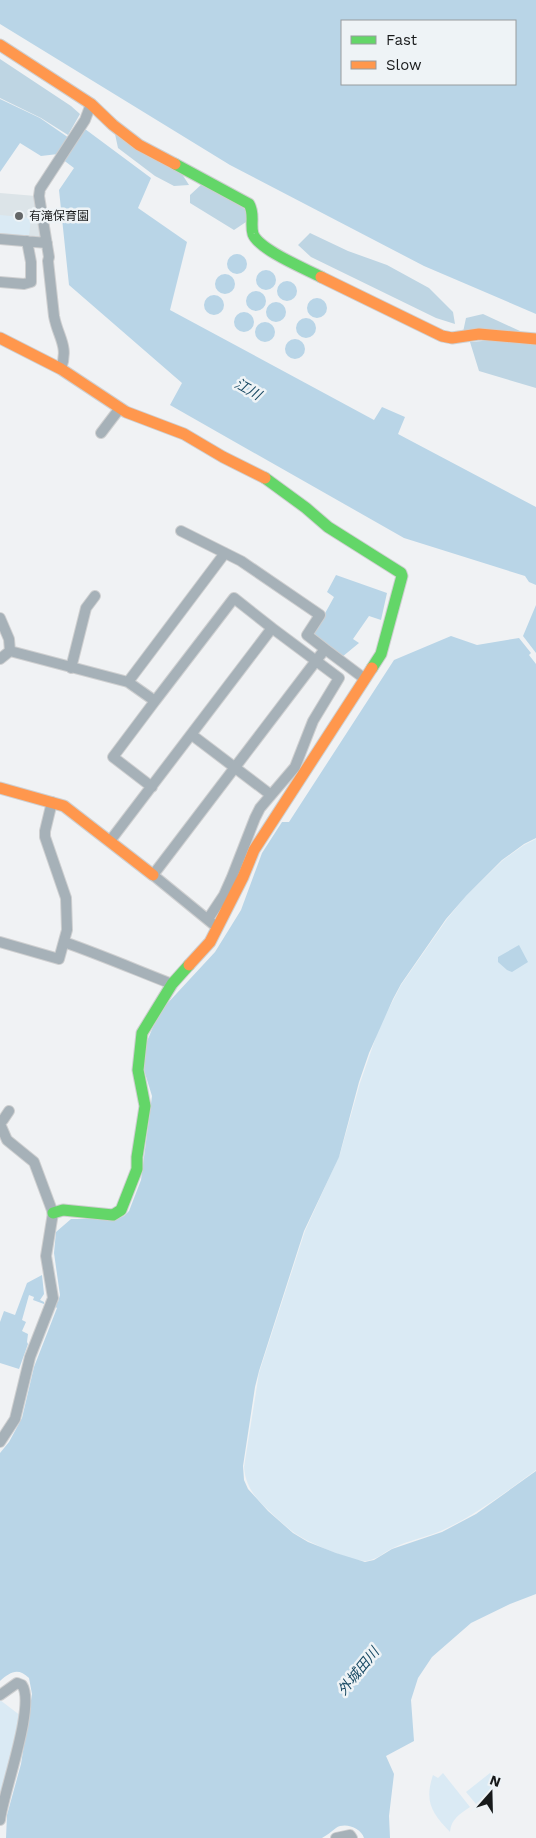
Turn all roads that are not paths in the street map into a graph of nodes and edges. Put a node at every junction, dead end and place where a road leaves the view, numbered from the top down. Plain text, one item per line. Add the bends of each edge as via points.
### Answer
1 (0, 45) edge
2 (92, 104) junction
3 (0, 239) edge
4 (27, 241) junction
5 (47, 243) junction
6 (0, 282) edge
7 (0, 338) edge
8 (536, 339) edge
9 (61, 369) junction
10 (120, 408) junction
11 (101, 433) dead end
12 (181, 531) dead end
13 (226, 553) junction
14 (94, 596) dead end
15 (0, 618) edge
16 (272, 628) junction
17 (325, 649) junction
18 (10, 651) junction
19 (0, 659) edge
20 (316, 661) junction
21 (71, 668) junction
22 (365, 679) junction
23 (128, 682) junction
24 (156, 701) junction
25 (192, 735) junction
26 (235, 767) junction
27 (152, 787) junction
28 (0, 788) edge
29 (271, 795) junction
30 (52, 802) junction
31 (110, 841) junction
32 (153, 875) junction
33 (208, 919) junction
34 (218, 928) junction
35 (0, 942) edge
36 (64, 942) junction
37 (172, 984) junction
38 (9, 1111) dead end
39 (0, 1123) edge
40 (53, 1213) junction
41 (0, 1442) edge
42 (0, 1695) edge
43 (0, 1820) edge
44 (336, 1838) edge
45 (352, 1838) edge

1 - 2 street
2 - 5 street via 40,189
2 - 8 street via 139,145 249,204 253,211 252,234 258,243 297,265 442,336 452,338 479,334
3 - 4 street
4 - 5 street
4 - 6 street via 31,282
5 - 9 street via 55,317 64,346 65,358
7 - 9 street
9 - 10 street
10 - 11 street
10 - 22 street via 184,434 223,458 269,480 328,527 401,573 381,654
12 - 13 street
13 - 17 street via 320,615 307,636
13 - 23 street
14 - 21 street via 86,608
15 - 18 street via 10,639
16 - 20 street
16 - 24 street via 234,598
16 - 25 street
17 - 20 street
17 - 22 street
18 - 19 street
18 - 21 street
20 - 26 street
20 - 29 street via 339,678 317,713 295,767
21 - 23 street
22 - 34 street via 254,850
23 - 24 street
24 - 27 street via 113,757
25 - 26 street
25 - 27 street
26 - 29 street
26 - 32 street
27 - 31 street
28 - 30 street
29 - 33 street via 255,818 224,895
30 - 31 street via 64,806
30 - 36 street via 45,837 66,898 68,930
31 - 32 street
32 - 33 street
33 - 34 street
34 - 37 street via 210,942
35 - 36 street via 59,959
36 - 37 street
37 - 40 street via 142,1033 138,1070 145,1106 137,1156 138,1170 121,1210 113,1215 63,1210
38 - 39 street
39 - 40 street via 6,1140 34,1162
40 - 41 street via 46,1256 53,1298 30,1357 15,1420
42 - 43 street via 17,1683 25,1691 17,1752
44 - 45 street via 346,1835

